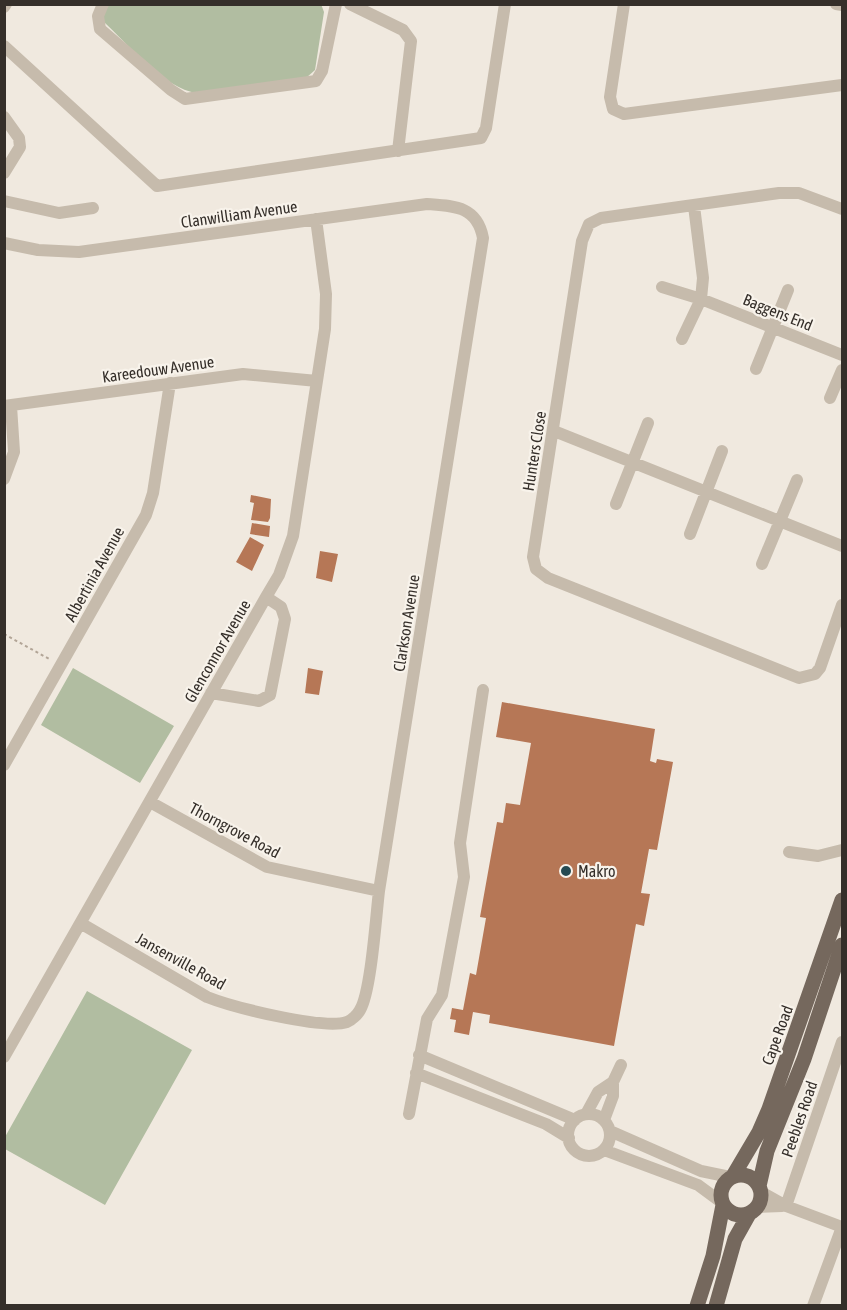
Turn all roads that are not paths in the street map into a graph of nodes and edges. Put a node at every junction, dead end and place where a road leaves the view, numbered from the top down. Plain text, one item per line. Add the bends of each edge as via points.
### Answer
1 (103, 4) edge
2 (336, 4) edge
3 (350, 4) edge
4 (505, 4) edge
5 (624, 4) edge
6 (836, 4) edge
7 (843, 5) edge
8 (4, 46) edge
9 (843, 85) edge
10 (4, 117) edge
11 (398, 151) junction
12 (4, 173) edge
13 (4, 201) edge
14 (694, 206) junction
15 (93, 208) dead end
16 (843, 209) edge
17 (476, 217) joint
18 (316, 219) junction
19 (4, 243) edge
20 (662, 287) dead end
21 (788, 290) dead end
22 (701, 299) junction
23 (773, 327) junction
24 (681, 339) dead end
25 (843, 356) edge
26 (756, 369) dead end
27 (843, 370) edge
28 (317, 381) junction
29 (170, 383) junction
30 (830, 398) dead end
31 (8, 406) edge
32 (648, 423) dead end
33 (554, 431) junction
34 (722, 451) dead end
35 (632, 462) junction
36 (4, 478) edge
37 (797, 480) dead end
38 (707, 492) junction
39 (615, 504) dead end
40 (780, 521) junction
41 (690, 534) dead end
42 (843, 546) edge
43 (762, 564) dead end
44 (266, 597) junction
45 (843, 605) edge
46 (483, 690) dead end
47 (211, 693) junction
48 (4, 765) edge
49 (150, 802) junction
50 (843, 850) edge
51 (789, 852) dead end
52 (379, 891) junction
53 (843, 900) edge
54 (82, 924) junction
55 (843, 945) edge
56 (339, 1023) joint
57 (843, 1042) edge
58 (419, 1054) junction
59 (4, 1057) edge
60 (621, 1065) dead end
61 (416, 1073) junction
62 (613, 1082) junction
63 (409, 1114) dead end
64 (580, 1117) junction
65 (607, 1126) junction
66 (569, 1138) junction
67 (604, 1150) junction
68 (731, 1177) junction
69 (757, 1200) junction
70 (722, 1204) junction
71 (786, 1206) junction
72 (842, 1227) edge
73 (697, 1305) edge
74 (716, 1305) edge
75 (813, 1305) edge

1 - 2 street via 98,16 100,29 185,99 316,81 322,71
3 - 11 street via 403,30 411,41
4 - 11 street via 486,128 481,138
5 - 9 street via 610,97 613,109 624,114
6 - 7 street
8 - 11 street via 157,186
10 - 12 street via 19,138 20,147
13 - 15 street via 59,213
14 - 16 street, Hunters Close via 790,192
14 - 22 street via 703,278
14 - 33 street, Hunters Close via 601,218 585,230
17 - 18 street, Clanwilliam Avenue via 456,208 427,204
17 - 52 street, Clarkson Avenue via 482,231 482,251
18 - 19 street, Clanwilliam Avenue via 80,252
18 - 28 street, Glenconnor Avenue via 326,294
20 - 22 street, Baggens End
21 - 23 street
22 - 23 street, Baggens End
22 - 24 street
23 - 25 street, Baggens End
23 - 26 street
27 - 30 street
28 - 29 street, Kareedouw Avenue via 243,374
28 - 44 street, Glenconnor Avenue via 293,536
29 - 31 street, Kareedouw Avenue
29 - 48 street, Albertinia Avenue via 146,515
31 - 36 street via 14,452
32 - 35 street
33 - 35 street
33 - 45 street, Hunters Close via 533,557 536,569 548,578 799,678 815,675 820,668
34 - 38 street
35 - 38 street
35 - 39 street
37 - 40 street
38 - 40 street
38 - 41 street
40 - 42 street
40 - 43 street
44 - 47 street, Glenconnor Avenue
44 - 47 street via 280,607 285,619 274,689 259,701
46 - 58 street via 460,843 464,877 442,995 427,1019
47 - 49 street, Glenconnor Avenue
49 - 52 street, Thorngrove Road via 267,867
49 - 54 street, Glenconnor Avenue
50 - 51 street via 818,856
52 - 56 street, Clarkson Avenue via 364,1003 353,1018
53 - 68 main road, Cape Road via 769,1109
54 - 56 street, Jansenville Road via 226,1005
54 - 59 street, Glenconnor Avenue
55 - 69 main road, Cape Road via 767,1151
57 - 71 street, Peebles Road
58 - 61 street
58 - 64 street
60 - 62 street
61 - 63 street
61 - 66 street via 546,1124
62 - 64 street via 598,1092
62 - 65 street
64 - 65 street
64 - 66 street
65 - 67 street via 610,1138
65 - 68 street via 622,1139 702,1171
66 - 67 street via 574,1149 585,1155
67 - 70 street via 698,1185
68 - 69 main road via 750,1177
68 - 70 main road, Cape Road via 721,1188
69 - 70 main road via 736,1215
69 - 71 street
69 - 74 main road, Cape Road via 735,1239
70 - 73 main road, Cape Road via 713,1256
71 - 72 street
72 - 75 street

